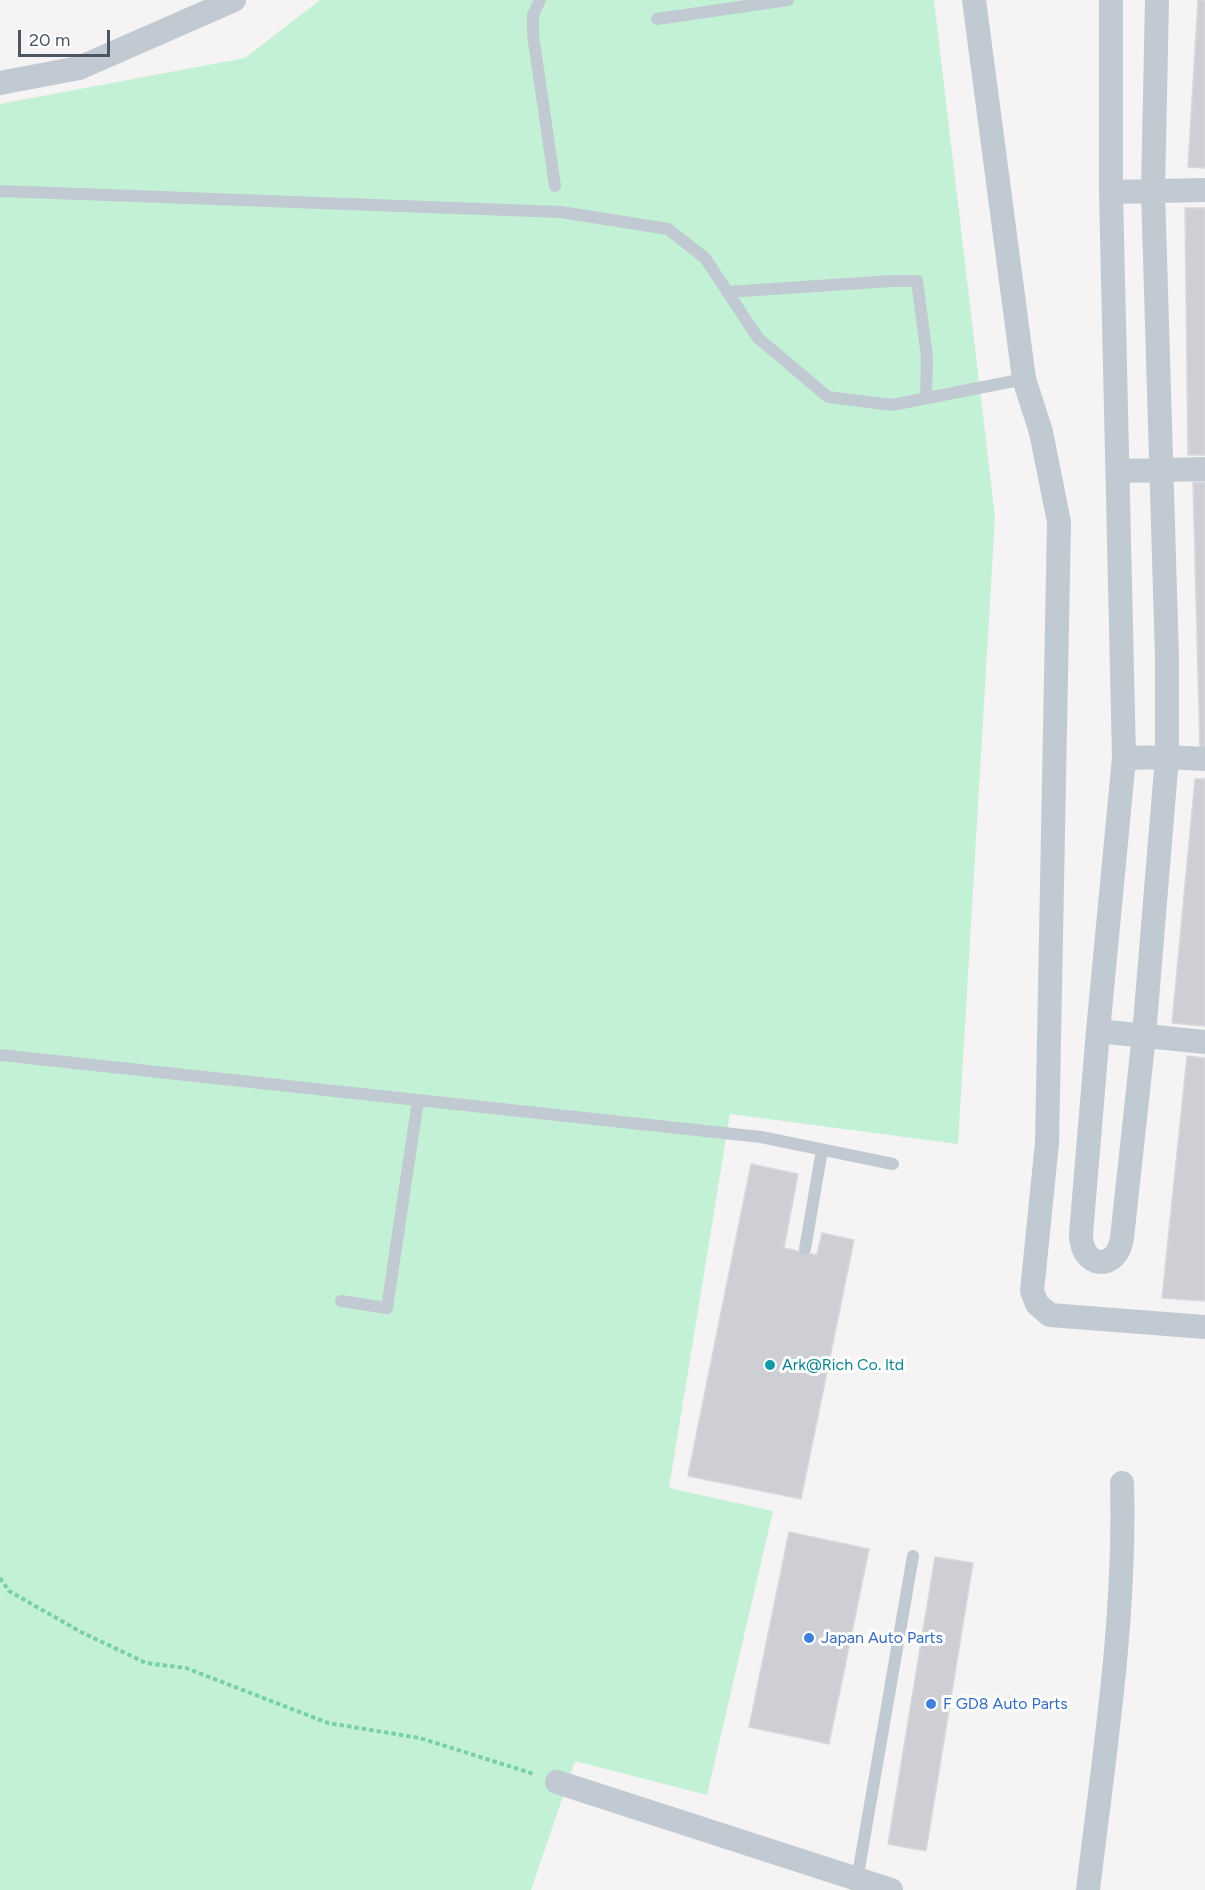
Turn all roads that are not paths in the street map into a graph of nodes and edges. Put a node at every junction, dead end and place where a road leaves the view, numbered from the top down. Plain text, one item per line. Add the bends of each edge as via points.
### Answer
1 (234, 0) edge
2 (540, 0) edge
3 (788, 0) edge
4 (974, 0) edge
5 (1112, 0) edge
6 (1157, 0) edge
7 (657, 19) dead end
8 (0, 83) edge
9 (555, 186) dead end
10 (0, 190) edge
11 (1205, 190) edge
12 (1153, 191) junction
13 (1112, 192) junction
14 (727, 291) junction
15 (1024, 379) junction
16 (926, 398) junction
17 (1162, 469) junction
18 (1205, 469) edge
19 (1118, 471) junction
20 (1167, 757) junction
21 (1124, 758) junction
22 (1205, 759) edge
23 (1098, 1031) junction
24 (1144, 1035) junction
25 (1205, 1042) edge
26 (0, 1055) edge
27 (418, 1100) junction
28 (822, 1150) junction
29 (893, 1164) dead end
30 (805, 1249) dead end
31 (341, 1300) dead end
32 (1205, 1327) edge
33 (1122, 1483) dead end
34 (913, 1556) dead end
35 (557, 1782) road end
36 (857, 1880) junction
37 (891, 1890) edge
38 (1088, 1890) edge

1 - 8 street via 79,68
2 - 9 lane via 533,15 533,35
3 - 7 lane
4 - 15 street
5 - 13 street
6 - 12 street
10 - 14 lane via 561,212 668,229 705,258
11 - 12 street
12 - 13 street
12 - 17 street
13 - 19 street
14 - 16 lane via 758,338 828,397 892,405
14 - 16 lane via 917,281 927,357
15 - 16 lane
15 - 32 street via 1041,432 1059,522 1047,1143 1032,1291 1037,1304 1050,1315
17 - 18 street
17 - 19 street
17 - 20 street
19 - 21 street
20 - 21 street
20 - 22 street
20 - 24 street
21 - 23 street
23 - 24 street
23 - 24 street via 1081,1243 1083,1252 1098,1262 1115,1257 1120,1248
24 - 25 street
26 - 27 lane
27 - 28 lane via 761,1137
27 - 31 lane via 387,1308
28 - 29 lane
28 - 30 lane
33 - 38 street via 1117,1642
34 - 36 lane
35 - 36 street
36 - 37 street

